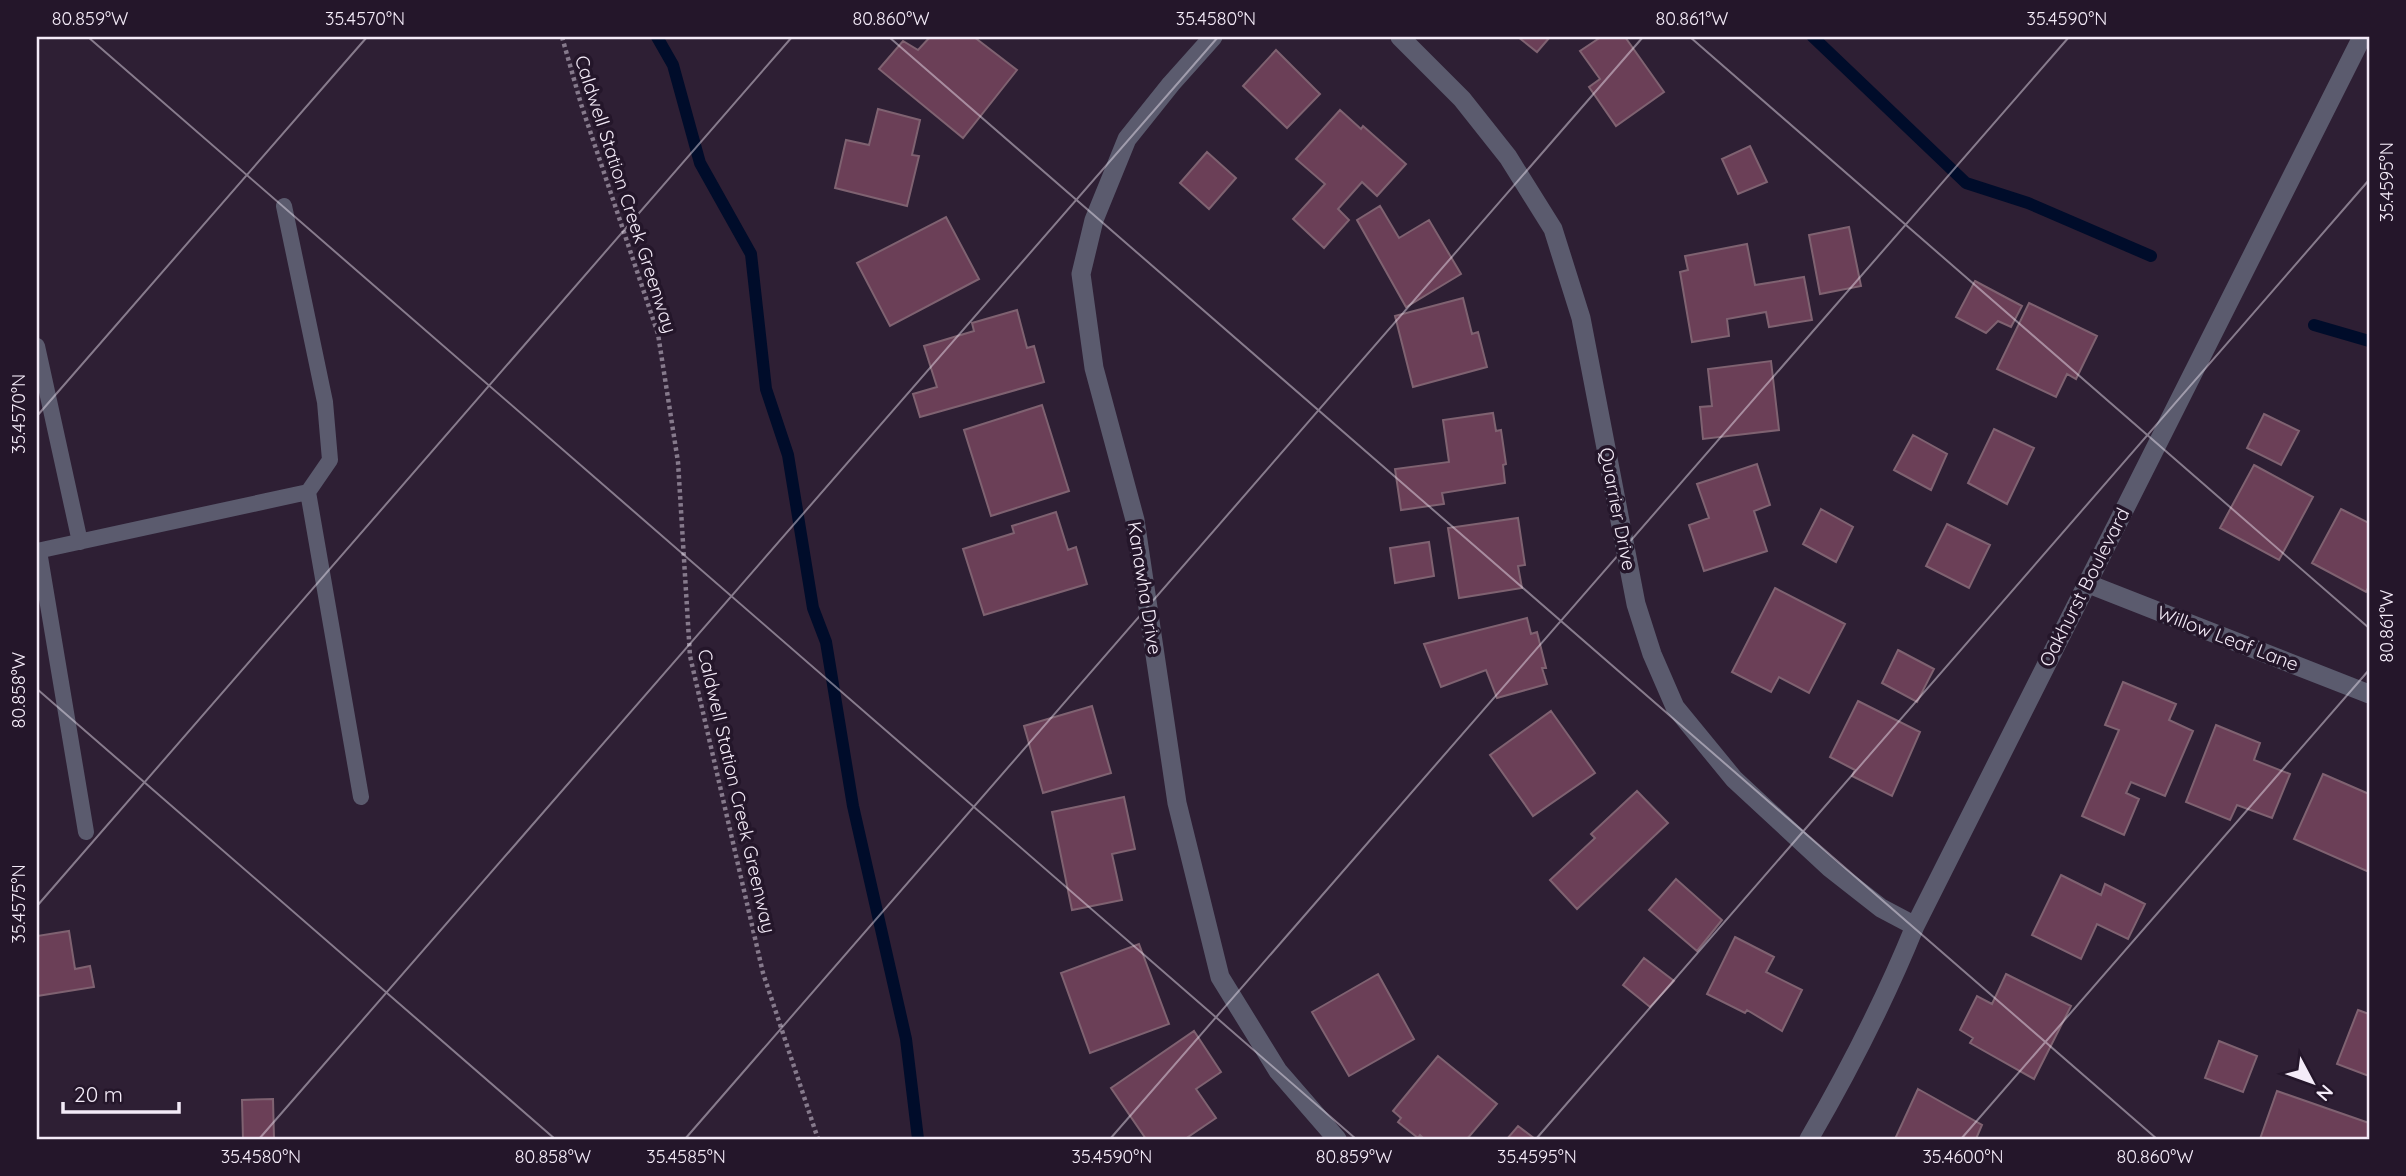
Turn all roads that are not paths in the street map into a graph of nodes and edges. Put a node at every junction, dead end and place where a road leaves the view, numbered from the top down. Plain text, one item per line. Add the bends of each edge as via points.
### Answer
1 (1213, 37) edge
2 (1400, 37) edge
3 (2362, 37) edge
4 (284, 206) dead end
5 (37, 346) edge
6 (308, 492) junction
7 (80, 542) junction
8 (38, 551) edge
9 (2087, 583) junction
10 (2369, 694) edge
11 (361, 797) dead end
12 (86, 832) dead end
13 (1915, 926) junction
14 (1338, 1139) edge
15 (1810, 1139) edge

1 - 14 street, Kanawha Drive via 1127,139 1094,220 1081,274 1094,368 1135,520 1177,803 1220,977 1278,1071
2 - 13 street, Quarrier Drive via 1462,99 1508,157 1553,229 1581,318 1636,604 1675,707 1734,779 1830,868 1881,908
3 - 9 street, Oakhurst Boulevard
4 - 6 lane via 326,413 330,460
5 - 7 lane
6 - 7 lane
6 - 11 lane
7 - 8 lane
8 - 12 lane
9 - 10 street, Willow Leaf Lane
9 - 13 street, Oakhurst Boulevard
13 - 15 street, Oakhurst Boulevard via 1890,987

